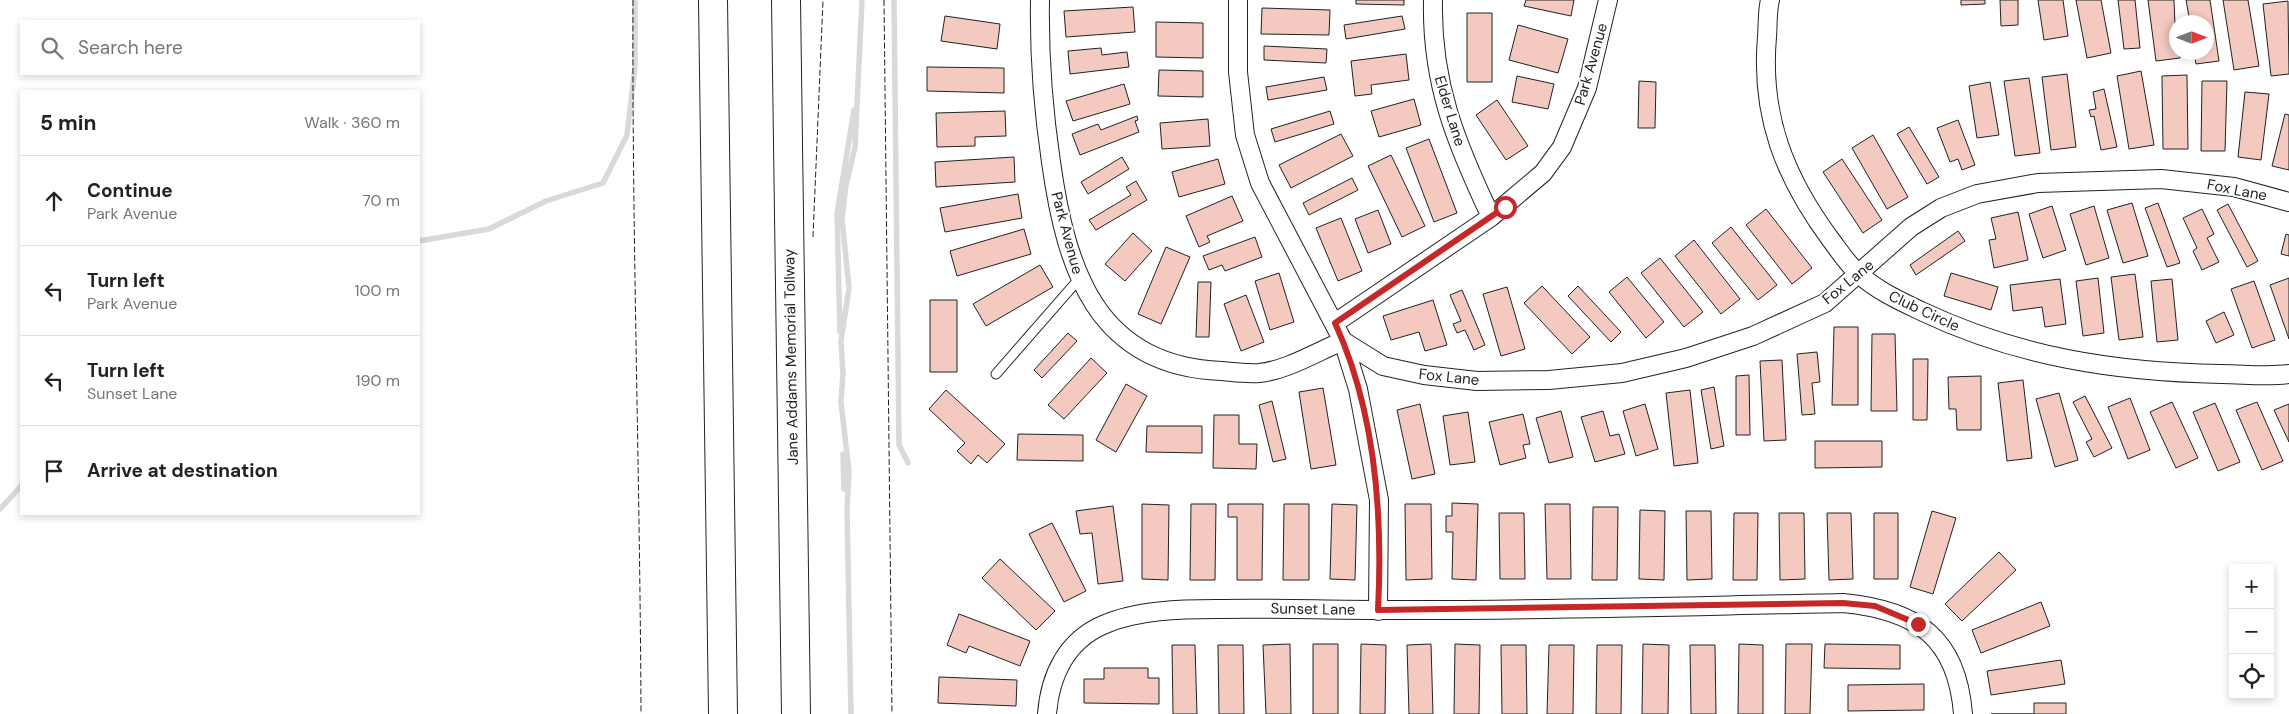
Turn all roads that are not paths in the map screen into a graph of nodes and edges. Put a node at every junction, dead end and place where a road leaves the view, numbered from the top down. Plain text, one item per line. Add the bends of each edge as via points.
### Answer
1 (713, 0) edge
2 (786, 0) edge
3 (799, 0) edge
4 (1040, 0) edge
5 (1238, 0) edge
6 (1432, 0) edge
7 (1608, 0) edge
8 (1770, 0) edge
9 (789, 182) junction
10 (2289, 202) edge
11 (1491, 217) junction
12 (1859, 275) junction
13 (1079, 279) junction
14 (1335, 323) junction
15 (1343, 341) junction
16 (996, 374) dead end
17 (2289, 374) edge
18 (1378, 610) junction
19 (723, 714) edge
20 (796, 714) edge
21 (1047, 714) edge
22 (1963, 714) edge

1 - 19 highway
2 - 9 highway, Jane Addams Memorial Tollway
3 - 9 highway
4 - 13 street, Park Avenue via 1039,46 1046,126 1055,190
5 - 14 street via 1238,72 1245,135 1260,182 1292,248
6 - 11 street, Elder Lane via 1432,37 1439,81 1453,130
7 - 11 street, Park Avenue via 1587,88 1562,147 1543,173
8 - 12 street, Club Circle via 1765,56 1770,116 1790,176 1815,218
9 - 20 highway, Jane Addams Memorial Tollway
10 - 12 street, Fox Lane via 2234,186 2161,179 2030,184 1977,194 1941,208 1911,227
11 - 14 street, Park Avenue
12 - 15 street, Fox Lane via 1825,303 1753,336 1686,358 1622,372 1549,380 1477,381 1383,366
12 - 17 street, Club Circle via 1885,294 1950,324 2010,346 2078,362 2165,372
13 - 15 street, Park Avenue via 1098,310 1122,338 1136,349 1169,364 1198,370 1258,373 1287,367
13 - 16 lane
14 - 15 street
15 - 18 street via 1365,417 1379,500
18 - 21 street, Sunset Lane via 1175,610 1118,619 1089,633 1066,655 1052,682
18 - 22 street, Sunset Lane via 1843,603 1875,606 1918,624 1944,649 1956,672

